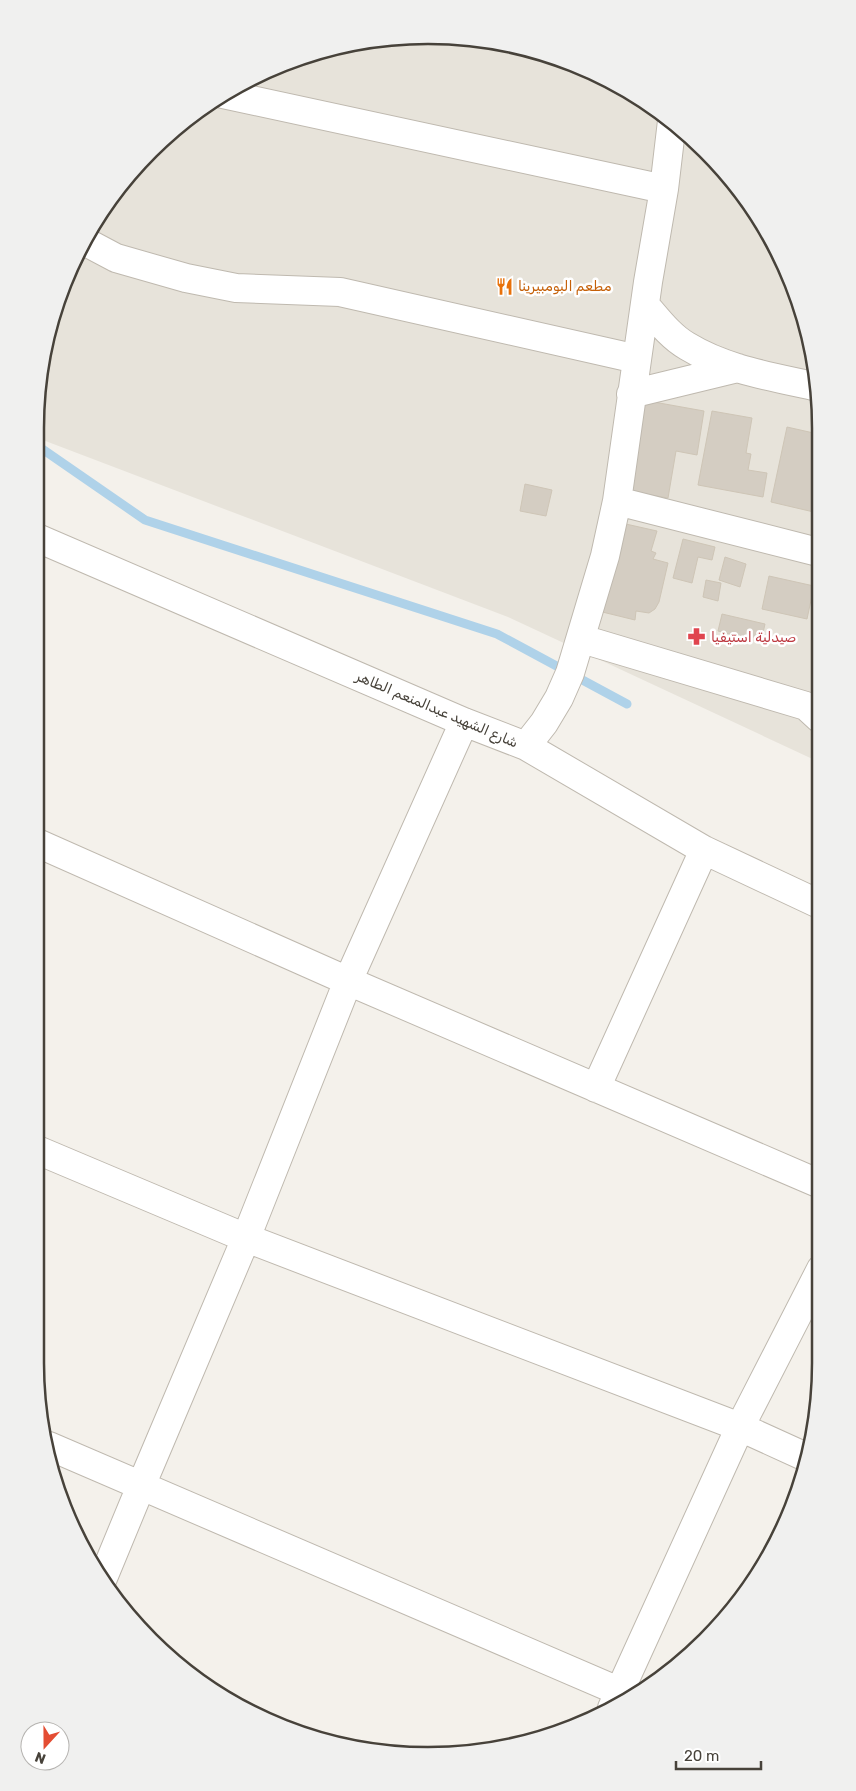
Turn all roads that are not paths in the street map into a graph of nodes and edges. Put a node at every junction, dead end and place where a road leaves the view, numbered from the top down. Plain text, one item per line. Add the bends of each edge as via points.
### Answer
1 (234, 96) edge
2 (671, 130) edge
3 (664, 189) junction
4 (90, 244) edge
5 (646, 306) junction
6 (637, 359) junction
7 (738, 368) junction
8 (810, 385) edge
9 (631, 394) junction
10 (617, 501) junction
11 (44, 541) edge
12 (812, 550) edge
13 (582, 639) junction
14 (812, 712) edge
15 (464, 722) junction
16 (526, 746) junction
17 (44, 846) edge
18 (704, 850) junction
19 (812, 901) edge
20 (348, 980) junction
21 (596, 1088) junction
22 (44, 1153) edge
23 (812, 1181) edge
24 (246, 1238) junction
25 (812, 1287) edge
26 (740, 1427) junction
27 (53, 1448) edge
28 (801, 1455) edge
29 (140, 1486) junction
30 (106, 1571) edge
31 (621, 1695) edge
32 (618, 1697) edge

1 - 3 street
2 - 3 street, شارع الشهيد عبدالمنعم الطاهر
3 - 5 street, شارع الشهيد عبدالمنعم الطاهر
4 - 6 street via 116,258 186,278 236,288 340,292
5 - 6 street, شارع الشهيد عبدالمنعم الطاهر
5 - 7 street via 685,346
6 - 9 street, شارع الشهيد عبدالمنعم الطاهر
7 - 8 street
7 - 9 street
9 - 10 street, شارع الشهيد عبدالمنعم الطاهر
10 - 12 street
10 - 13 street, شارع الشهيد عبدالمنعم الطاهر
11 - 15 street, شارع الشهيد عبدالمنعم الطاهر
13 - 14 street via 806,706
13 - 16 street, شارع الشهيد عبدالمنعم الطاهر via 559,698
15 - 16 street, شارع الشهيد عبدالمنعم الطاهر
15 - 20 street
16 - 18 street
17 - 20 street
18 - 19 street
18 - 21 street
20 - 21 street
20 - 24 street
21 - 23 street
22 - 24 street
24 - 26 street
24 - 29 street
25 - 26 street
26 - 28 street
26 - 31 street
27 - 29 street
29 - 30 street
29 - 32 street

